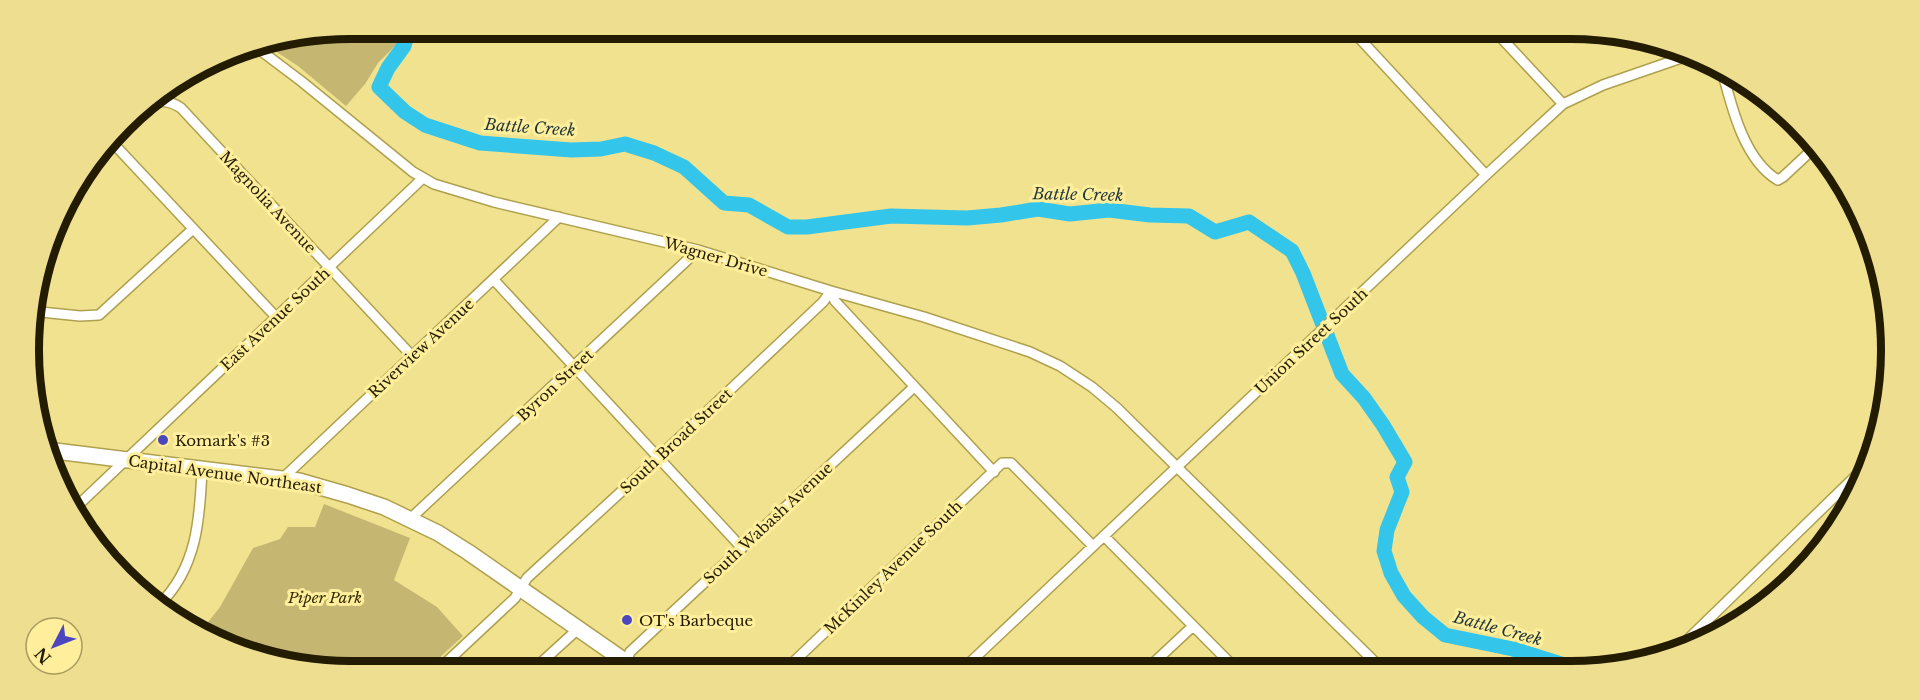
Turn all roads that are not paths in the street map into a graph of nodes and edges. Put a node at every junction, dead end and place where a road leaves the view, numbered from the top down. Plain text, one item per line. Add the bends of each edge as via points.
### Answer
1 (1360, 39) edge
2 (1502, 39) edge
3 (263, 52) edge
4 (1678, 59) edge
5 (1725, 81) edge
6 (163, 101) edge
7 (1563, 105) junction
8 (116, 145) edge
9 (1810, 152) edge
10 (1486, 175) junction
11 (423, 178) junction
12 (560, 217) junction
13 (193, 229) junction
14 (698, 249) junction
15 (328, 268) junction
16 (494, 280) junction
17 (831, 291) junction
18 (42, 312) edge
19 (276, 317) junction
20 (412, 356) junction
21 (574, 367) junction
22 (914, 387) junction
23 (56, 451) edge
24 (659, 457) junction
25 (126, 459) junction
26 (1177, 466) junction
27 (202, 468) junction
28 (993, 472) junction
29 (282, 479) junction
30 (1853, 479) edge
31 (80, 504) edge
32 (410, 519) junction
33 (1104, 536) junction
34 (1093, 546) junction
35 (742, 548) junction
36 (520, 589) junction
37 (165, 600) edge
38 (1193, 626) junction
39 (578, 628) junction
40 (1691, 636) edge
41 (1369, 656) junction
42 (448, 661) edge
43 (543, 661) edge
44 (620, 661) edge
45 (629, 661) edge
46 (794, 661) edge
47 (972, 661) edge
48 (1156, 661) edge
49 (1228, 661) edge
50 (1364, 661) edge
51 (1374, 661) edge

1 - 10 street
2 - 7 street
3 - 11 street, Wagner Drive
4 - 7 street, Union Street South via 1603,85
5 - 9 street via 1747,147 1771,176 1778,180 1783,177
6 - 15 street, Magnolia Avenue via 182,108
7 - 10 street, Union Street South
8 - 13 street
10 - 26 street, Union Street South
11 - 12 street, Wagner Drive via 494,202
11 - 15 street, East Avenue South
12 - 14 street, Wagner Drive
12 - 16 street, Riverview Avenue
13 - 18 street via 99,315
13 - 19 street
14 - 17 street, Wagner Drive
14 - 21 street, Byron Street
15 - 19 street, East Avenue South
15 - 20 street, Magnolia Avenue
16 - 20 street, Riverview Avenue
16 - 21 street
17 - 22 street via 835,301
17 - 24 street, South Broad Street via 824,302
17 - 26 street, Wagner Drive via 924,317 1060,366 1117,408
19 - 25 street, East Avenue South
20 - 29 street, Riverview Avenue
21 - 24 street
21 - 32 street, Byron Street
22 - 28 street
22 - 35 street, South Wabash Avenue
23 - 25 main road, Capital Avenue Northeast
24 - 35 street
24 - 36 street, South Broad Street via 527,578
25 - 27 main road, Capital Avenue Northeast
25 - 31 street, East Avenue South
26 - 33 street, Union Street South
26 - 41 street, Wagner Drive
27 - 29 main road, Capital Avenue Northeast
27 - 37 street via 195,543 180,580
28 - 34 street, McKinley Avenue South via 1002,463 1011,463
28 - 46 street, McKinley Avenue South
29 - 32 main road, Capital Avenue Northeast via 348,495
30 - 40 street
32 - 36 main road, Capital Avenue Northeast via 468,552
33 - 34 street, Union Street South
33 - 38 street
34 - 47 street, Union Street South
35 - 45 street, South Wabash Avenue via 630,652
36 - 39 main road, Capital Avenue Northeast
36 - 42 street, South Broad Street
38 - 48 street
38 - 49 street
39 - 43 street
39 - 44 main road, Capital Avenue Northeast
41 - 50 street
41 - 51 street, Wagner Drive

